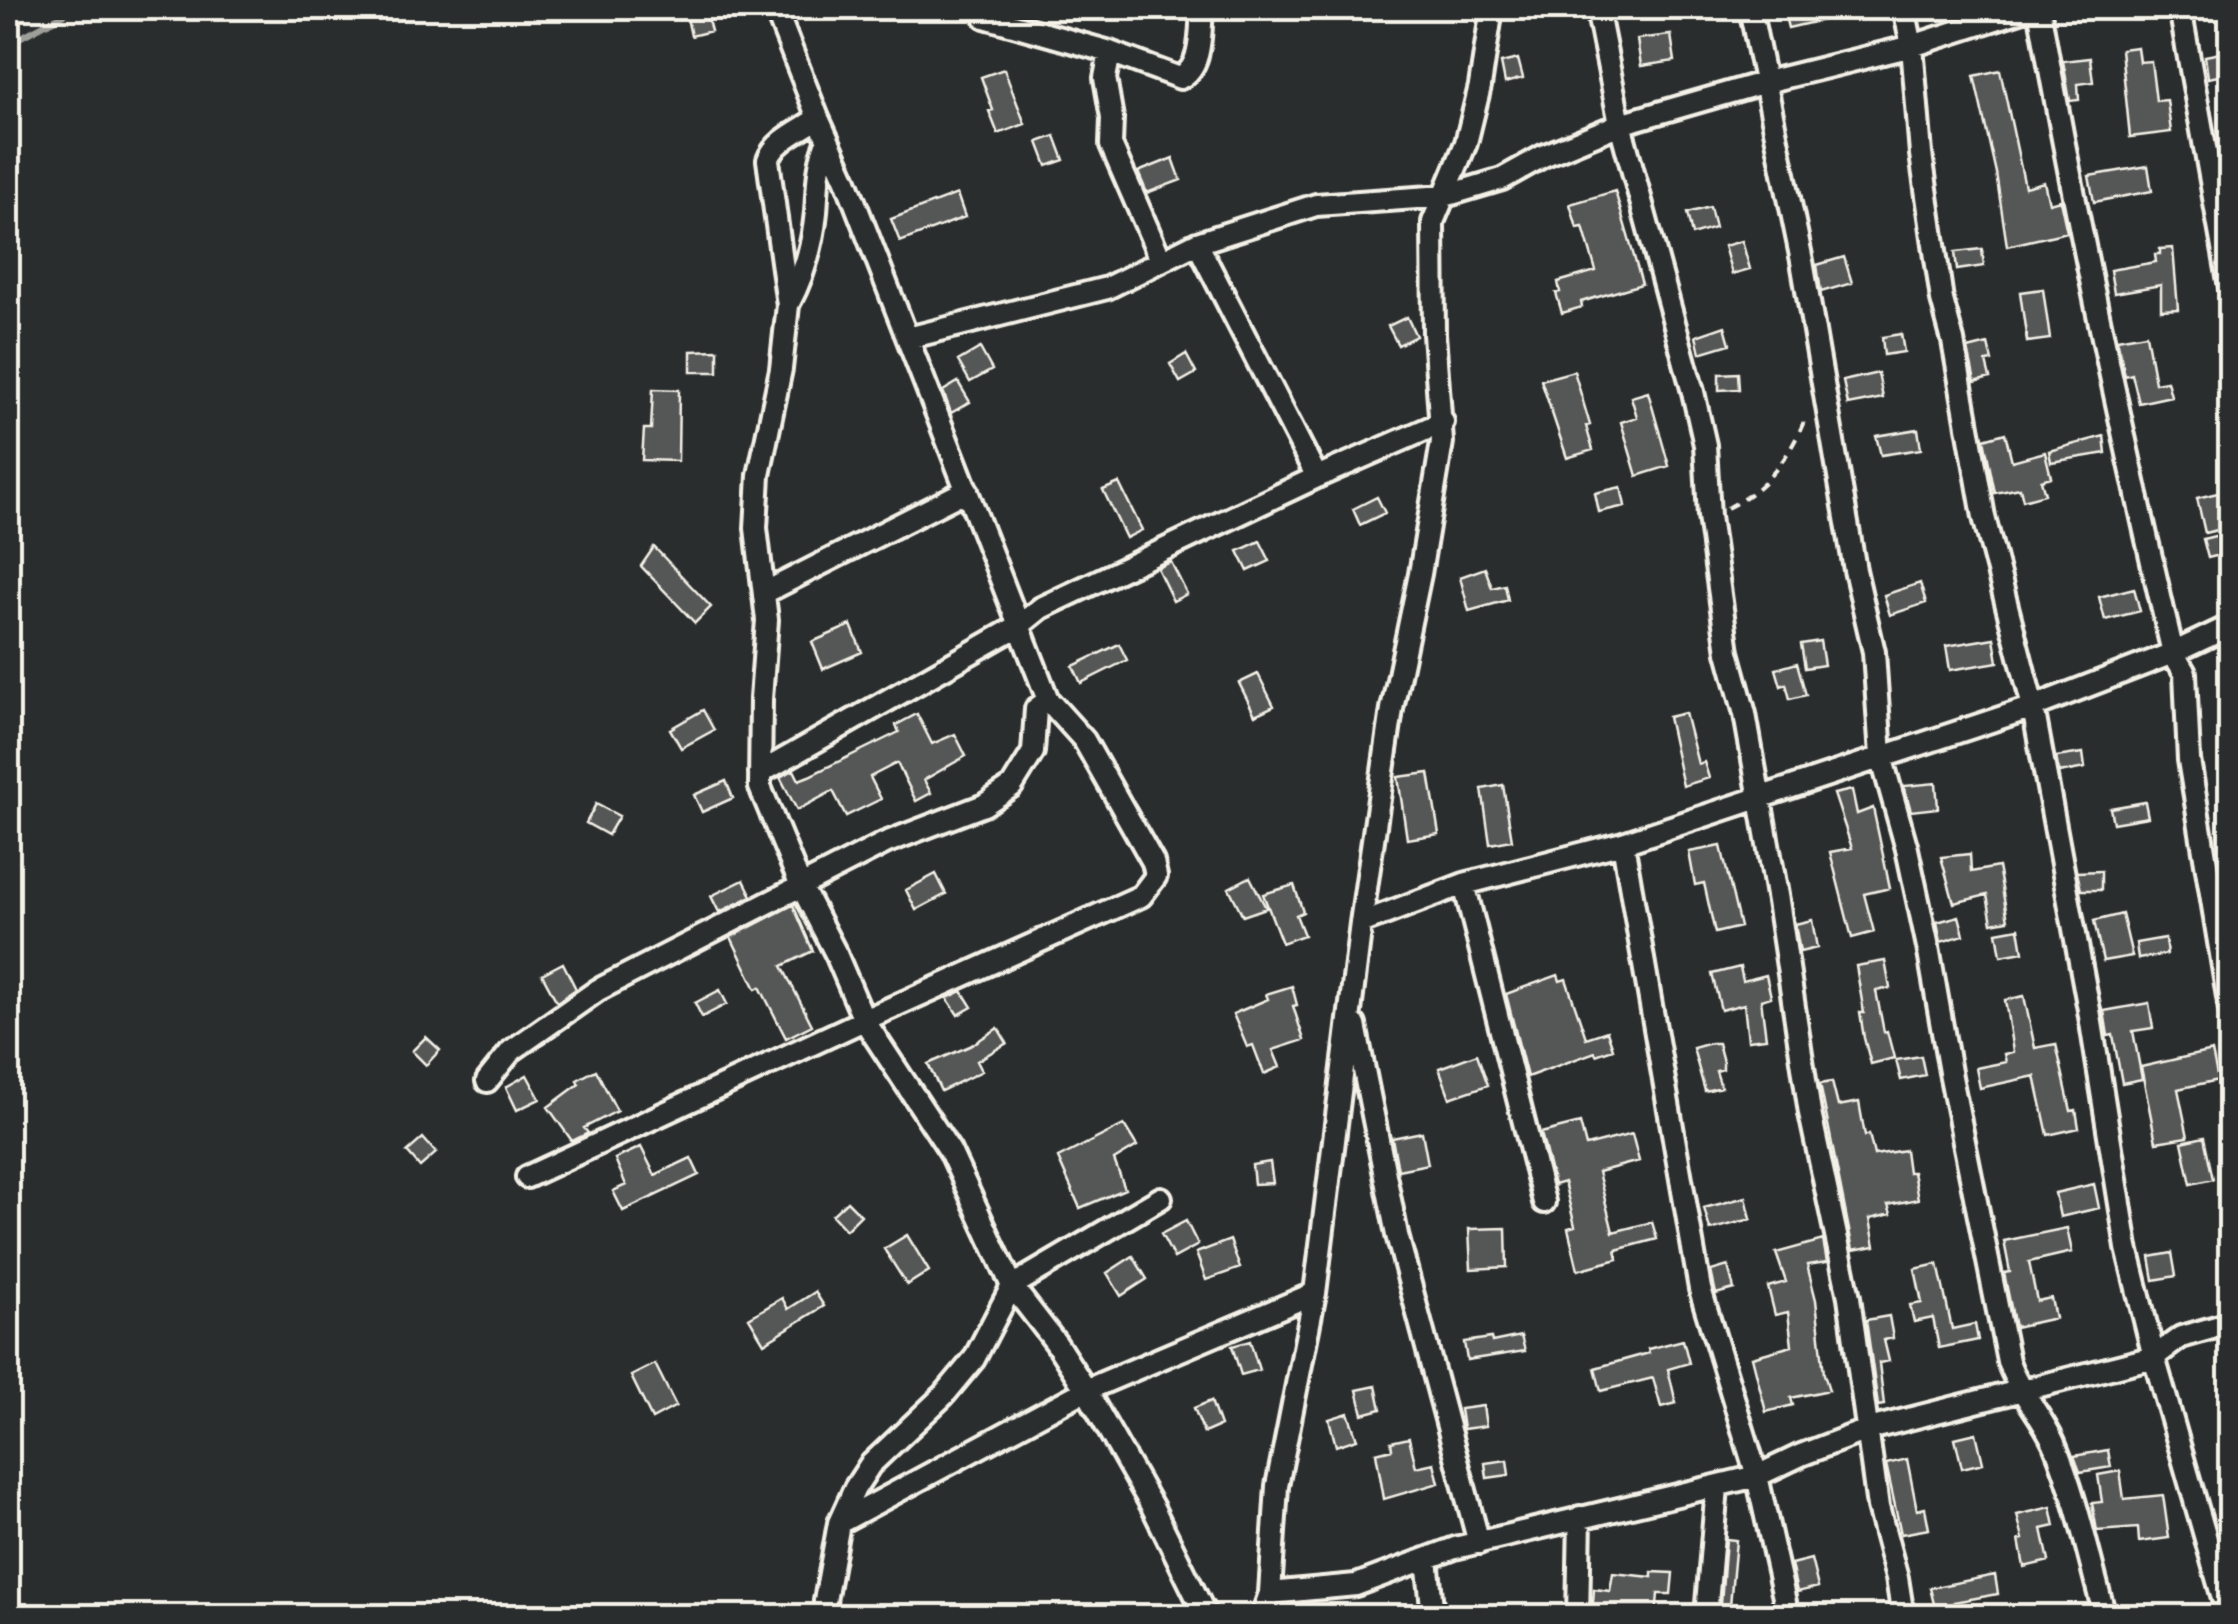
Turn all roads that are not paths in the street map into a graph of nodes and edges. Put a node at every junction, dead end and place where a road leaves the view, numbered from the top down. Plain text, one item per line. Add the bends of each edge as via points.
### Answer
1 (775, 8) edge
2 (1202, 8) edge
3 (1492, 8) edge
4 (1598, 8) edge
5 (1750, 8) edge
6 (1904, 8) edge
7 (2030, 8) edge
8 (2039, 8) edge
9 (2180, 8) edge
10 (985, 17) dead end
11 (1912, 46) junction
12 (1110, 52) junction
13 (1766, 82) junction
14 (818, 118) junction
15 (1620, 124) junction
16 (828, 140) junction
17 (1446, 196) junction
18 (1197, 243) junction
19 (1161, 260) junction
20 (2230, 287) edge
21 (788, 306) junction
22 (908, 338) junction
23 (1443, 422) junction
24 (1318, 476) junction
25 (967, 490) junction
26 (766, 592) junction
27 (1020, 625) junction
28 (2230, 626) edge
29 (2174, 653) junction
30 (1048, 700) junction
31 (2033, 707) junction
32 (1881, 756) junction
33 (760, 773) junction
34 (1758, 799) junction
35 (1623, 842) junction
36 (800, 884) junction
37 (1464, 884) junction
38 (1360, 923) junction
39 (1350, 1004) junction
40 (2230, 1008) edge
41 (864, 1020) junction
42 (488, 1081) dead end
43 (527, 1177) dead end
44 (1160, 1198) dead end
45 (1544, 1202) dead end
46 (1012, 1286) junction
47 (1315, 1293) junction
48 (2230, 1323) edge
49 (2154, 1357) junction
50 (1086, 1390) junction
51 (2024, 1392) junction
52 (1869, 1429) junction
53 (1757, 1476) junction
54 (1717, 1487) junction
55 (1580, 1517) junction
56 (840, 1524) junction
57 (1479, 1543) junction
58 (1428, 1559) junction
59 (1270, 1593) junction
60 (825, 1616) edge
61 (1206, 1616) edge
62 (1262, 1616) edge
63 (1432, 1616) edge
64 (1578, 1616) edge
65 (1706, 1616) edge
66 (1784, 1616) edge
67 (1902, 1616) edge
68 (2105, 1616) edge
69 (2228, 1616) edge

1 - 14 street
2 - 12 street via 1199,45 1186,76
3 - 17 street via 1476,105
4 - 15 street
5 - 13 street
6 - 11 street
7 - 11 street
8 - 29 street via 2072,192
9 - 20 street
10 - 12 street
11 - 13 street
11 - 31 street via 1942,300 1984,517
12 - 19 street via 1110,145
13 - 15 street
13 - 32 street via 1874,652
14 - 16 street
14 - 21 street via 778,144 768,160
15 - 17 street via 1502,179
15 - 34 street via 1694,392 1728,652
16 - 21 street via 813,234
16 - 22 street
17 - 18 street via 1316,205
17 - 23 street via 1432,240
18 - 19 street
18 - 24 street
19 - 22 street via 1107,288
21 - 26 street via 760,475 756,528
22 - 25 street
23 - 24 street
23 - 38 street
24 - 27 street via 1040,608
25 - 26 street
25 - 27 street
26 - 33 street
27 - 30 street
27 - 33 street
28 - 29 street
29 - 31 street
29 - 40 street via 2185,673 2191,775
30 - 36 street via 1036,709 1033,752 1012,786 984,805 885,842
30 - 41 street via 1084,740 1156,876 1140,896
31 - 32 street
31 - 49 street via 2127,1248
32 - 34 street
32 - 51 street via 1928,948 2008,1361
33 - 36 street
34 - 35 street
34 - 52 street
35 - 37 street
35 - 53 street via 1700,1290
36 - 41 street
36 - 42 street via 598,990 511,1052
37 - 38 street
37 - 45 street
38 - 39 street
39 - 47 street
39 - 57 street via 1397,1236
41 - 43 street
41 - 46 street via 950,1151
44 - 46 street
46 - 50 street
46 - 56 street via 974,1359 870,1465
47 - 50 street
47 - 59 street via 1277,1486
48 - 49 street via 2181,1337
49 - 51 street
49 - 69 street
50 - 56 street
50 - 61 street
51 - 52 street
51 - 68 street via 2058,1456
52 - 53 street
52 - 67 street
53 - 54 street
53 - 66 street
54 - 55 street
54 - 65 street
55 - 57 street
55 - 64 street
56 - 60 street
57 - 58 street
58 - 59 street via 1356,1584
58 - 63 street
59 - 62 street

